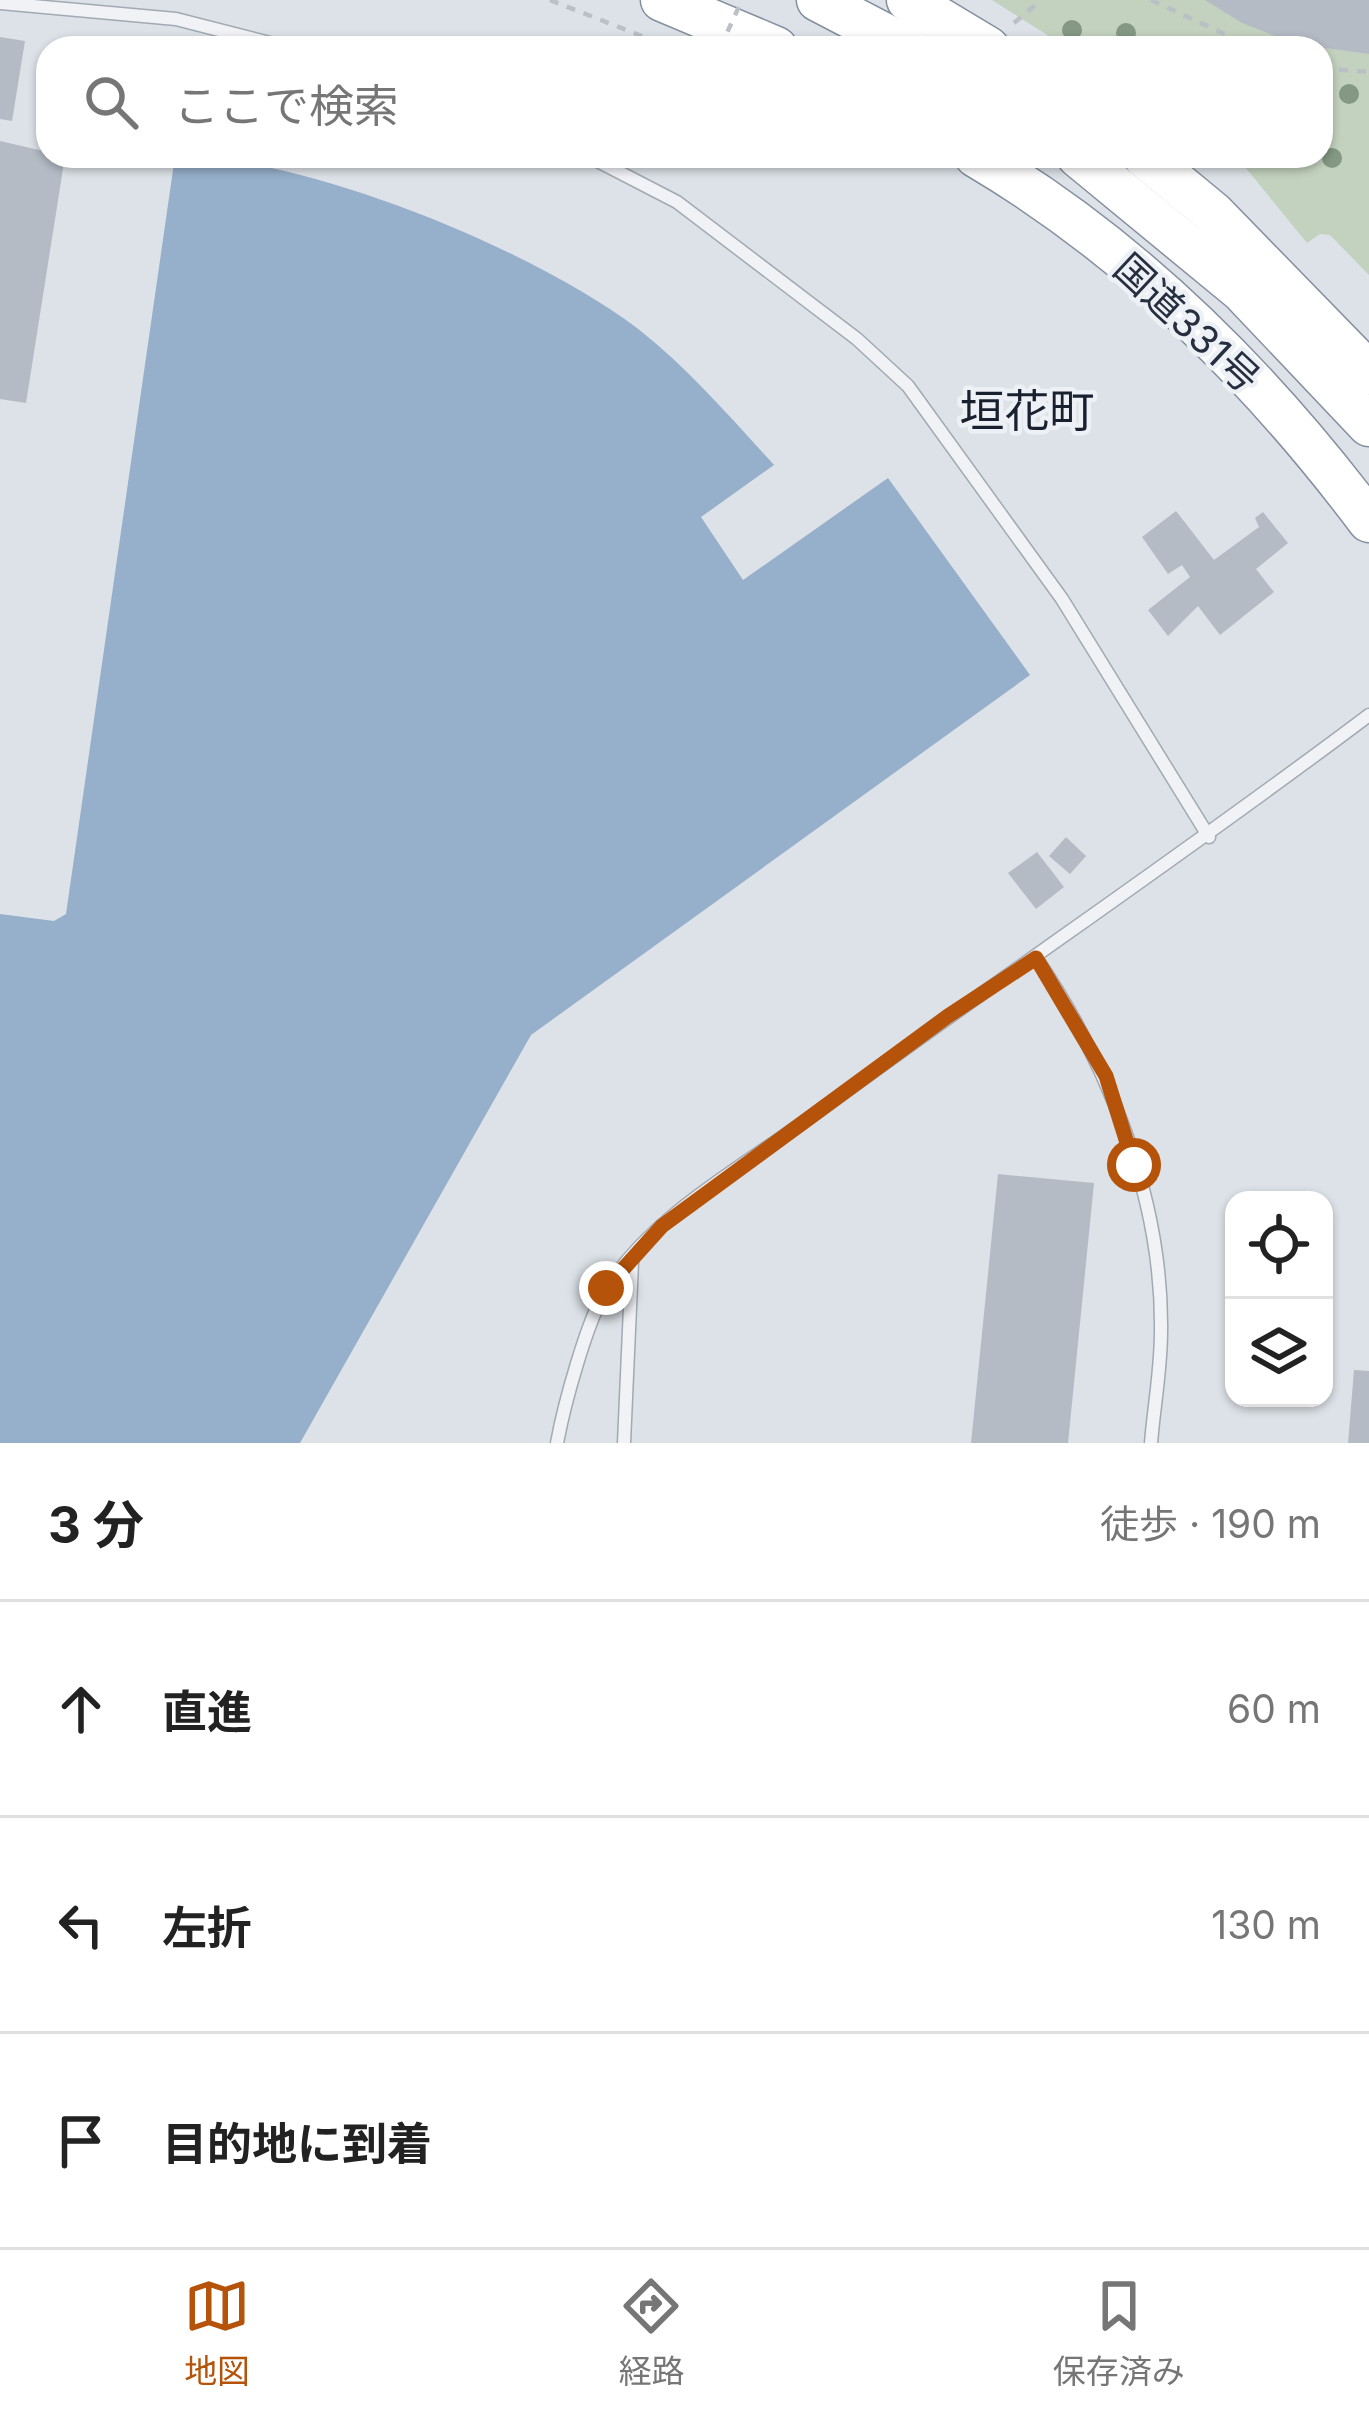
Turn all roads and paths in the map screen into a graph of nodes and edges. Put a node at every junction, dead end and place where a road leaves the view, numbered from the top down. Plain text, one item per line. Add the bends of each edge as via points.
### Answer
1 (550, 0) edge
2 (662, 0) edge
3 (742, 0) edge
4 (818, 0) edge
5 (908, 0) edge
6 (1041, 0) edge
7 (1151, 0) edge
8 (0, 3) edge
9 (1001, 35) edge
10 (243, 36) edge
11 (642, 36) edge
12 (726, 36) edge
13 (748, 36) edge
14 (887, 36) edge
15 (1229, 36) edge
16 (1333, 69) edge
17 (1369, 72) edge
18 (611, 168) edge
19 (994, 168) edge
20 (1093, 168) edge
21 (1159, 168) edge
22 (1369, 373) edge
23 (1369, 425) edge
24 (1369, 521) edge
25 (1369, 715) edge
26 (1209, 836) junction
27 (1036, 958) junction
28 (632, 1261) junction
29 (557, 1443) edge
30 (624, 1443) edge
31 (1151, 1443) edge

1 - 11 path
2 - 13 highway
3 - 12 path, bridge
4 - 14 highway
5 - 9 highway
6 - 9 path
7 - 15 path
8 - 10 lane via 176,19
16 - 17 path
18 - 26 lane via 677,202 908,386 1062,599
19 - 24 highway, 国道331号 via 1092,234 1207,331
20 - 23 highway, 国道331号 via 1242,291
21 - 22 highway
25 - 26 lane
26 - 27 lane
27 - 28 lane via 662,1226
27 - 31 lane via 1106,1076 1149,1228 1162,1330
28 - 29 lane via 606,1288 566,1394
28 - 30 lane

